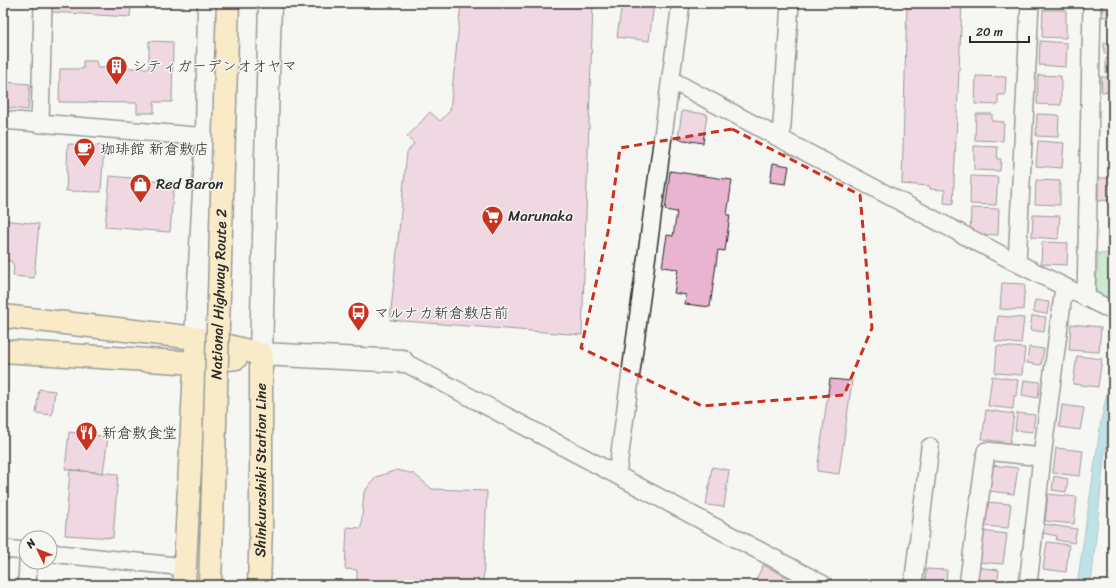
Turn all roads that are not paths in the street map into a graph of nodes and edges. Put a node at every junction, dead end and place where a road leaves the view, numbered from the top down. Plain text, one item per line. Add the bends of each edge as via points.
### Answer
1 (43, 3) edge
2 (209, 3) edge
3 (228, 3) edge
4 (270, 3) edge
5 (681, 3) edge
6 (790, 3) edge
7 (1030, 3) edge
8 (1092, 3) edge
9 (671, 80) junction
10 (3, 120) edge
11 (40, 124) junction
12 (207, 137) junction
13 (781, 139) junction
14 (1017, 263) junction
15 (1064, 287) junction
16 (1086, 298) junction
17 (1113, 312) edge
18 (3, 316) edge
19 (196, 338) junction
20 (3, 351) edge
21 (261, 354) junction
22 (402, 361) joint
23 (196, 363) junction
24 (930, 447) dead end
25 (1042, 457) junction
26 (617, 475) junction
27 (3, 548) edge
28 (18, 550) edge
29 (58, 554) edge
30 (28, 570) edge
31 (184, 576) edge
32 (27, 585) edge
33 (210, 585) edge
34 (259, 585) edge
35 (824, 585) edge
36 (913, 585) edge
37 (968, 585) edge
38 (1028, 585) edge

1 - 11 street
2 - 12 street
3 - 33 main road, National Highway Route 2, bridge
4 - 21 street
5 - 9 street
6 - 13 street
7 - 14 street
8 - 16 street
9 - 13 street
9 - 26 street
10 - 11 street
11 - 12 street
12 - 19 street
13 - 14 street
14 - 15 street
15 - 16 street
15 - 25 street
16 - 17 street
18 - 19 main road
19 - 21 main road
19 - 23 main road
20 - 23 main road
21 - 22 street
21 - 23 main road
21 - 34 main road, Shinkurashiki Station Line via 262,528
22 - 26 street
23 - 31 main road
24 - 36 street
25 - 37 street via 986,451
25 - 38 street
26 - 35 street
27 - 28 street
29 - 31 street
30 - 32 street

